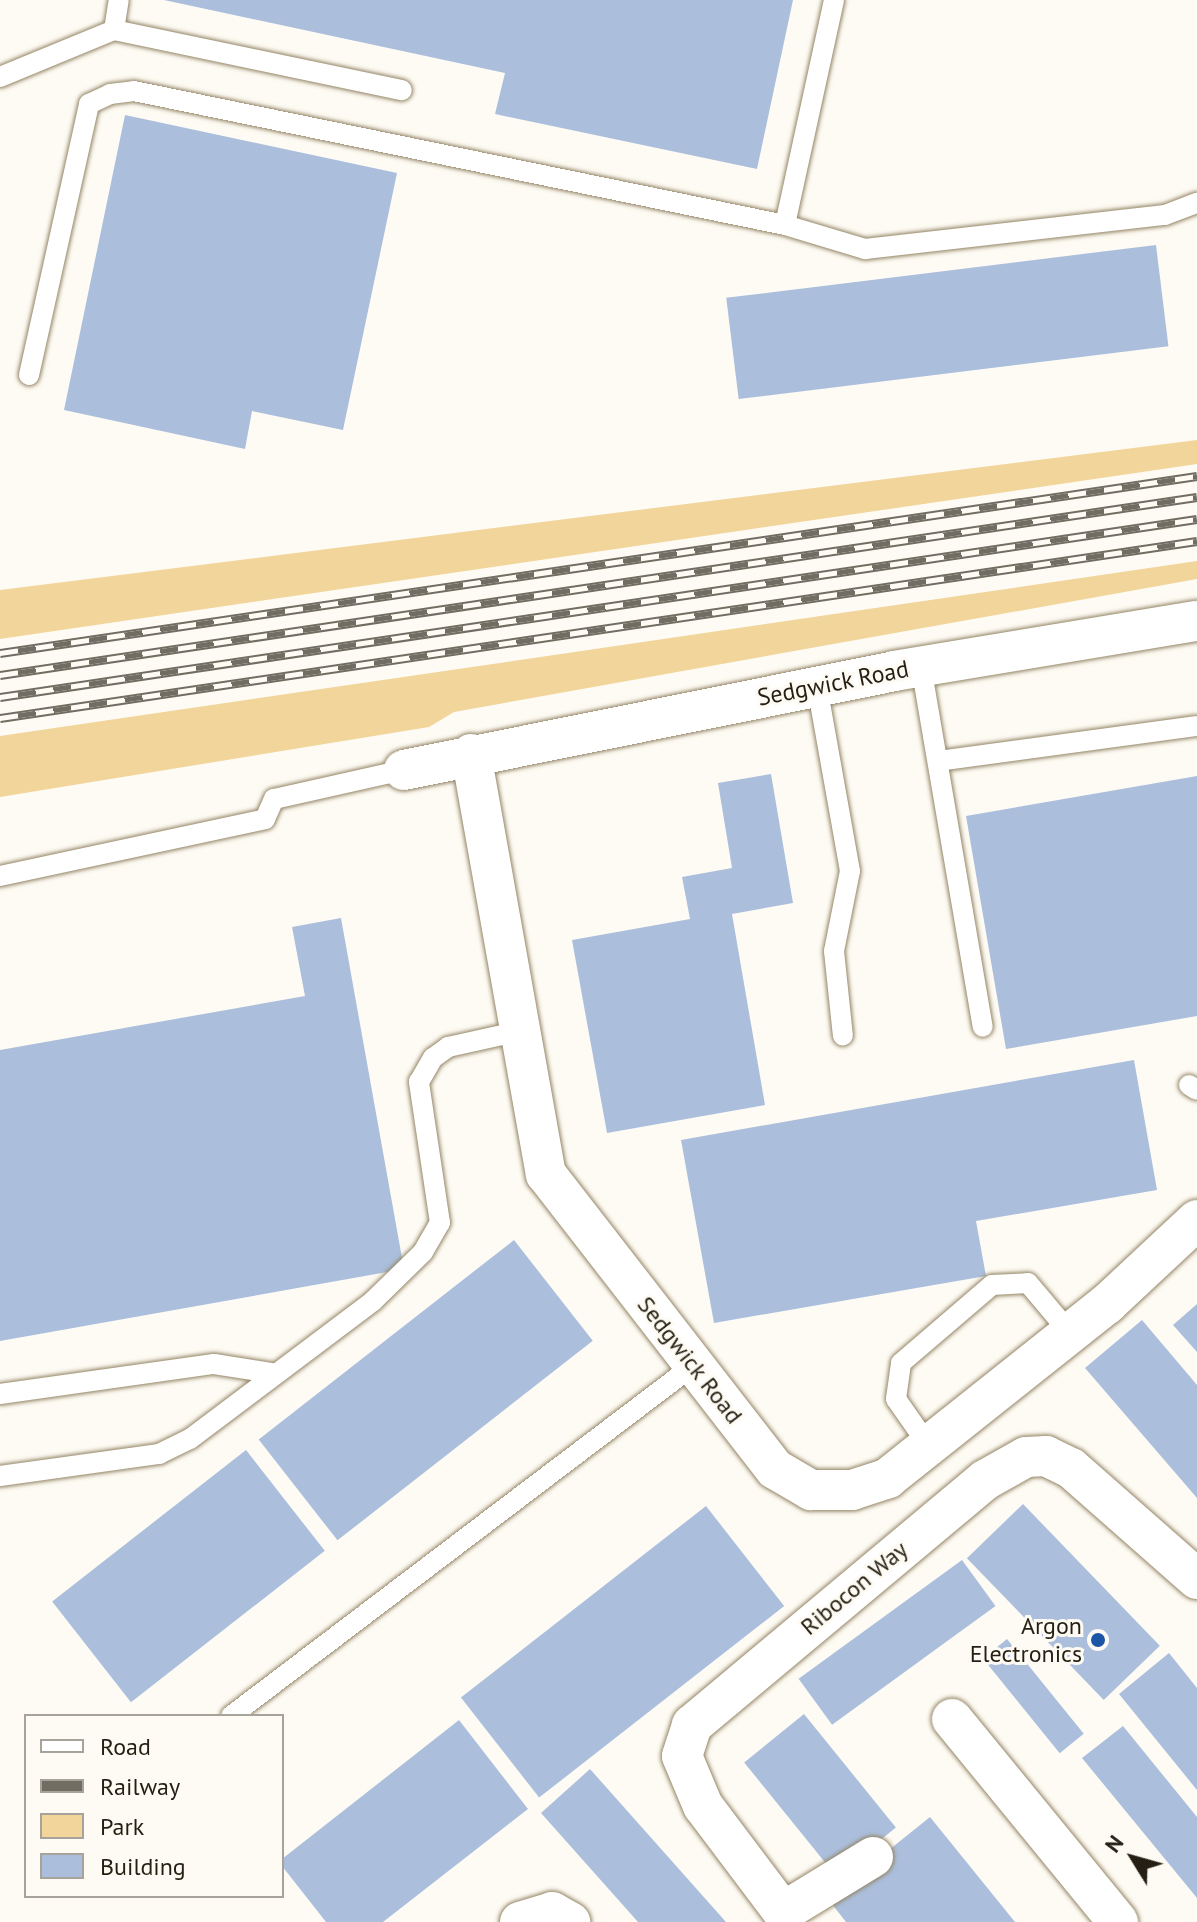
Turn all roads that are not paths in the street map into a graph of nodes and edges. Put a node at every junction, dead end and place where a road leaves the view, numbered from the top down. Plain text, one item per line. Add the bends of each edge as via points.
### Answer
1 (119, 0) edge
2 (834, 0) edge
3 (114, 30) junction
4 (0, 77) edge
5 (402, 90) dead end
6 (1197, 203) edge
7 (785, 225) junction
8 (29, 375) dead end
9 (1197, 621) edge
10 (921, 666) junction
11 (817, 686) junction
12 (1197, 726) edge
13 (471, 754) junction
14 (938, 761) junction
15 (404, 770) joint
16 (0, 876) edge
17 (983, 1027) dead end
18 (520, 1031) junction
19 (843, 1036) dead end
20 (1197, 1220) edge
21 (1071, 1334) junction
22 (694, 1365) junction
23 (272, 1373) junction
24 (0, 1394) edge
25 (931, 1449) junction
26 (0, 1476) edge
27 (1197, 1579) edge
28 (234, 1714) edge
29 (952, 1719) dead end
30 (873, 1857) dead end
31 (779, 1917) edge
32 (520, 1922) edge
33 (570, 1922) edge
34 (1118, 1922) edge

1 - 3 lane
2 - 7 lane
3 - 4 lane
3 - 5 lane
6 - 7 lane via 1165,215 865,249
7 - 8 lane via 134,91 110,94 89,104
9 - 10 street, Sedgwick Road
10 - 11 street, Sedgwick Road
10 - 14 lane
11 - 13 street, Sedgwick Road
11 - 19 lane via 850,871 834,951
12 - 14 lane
13 - 15 street, Sedgwick Road
13 - 18 street, Sedgwick Road
14 - 17 lane
15 - 16 lane via 274,799 265,819
18 - 22 street, Sedgwick Road via 546,1174
18 - 23 lane via 448,1047 433,1058 419,1082 440,1223 423,1252 373,1301
20 - 21 street, Sedgwick Road
21 - 25 street, Sedgwick Road
21 - 25 lane via 1028,1283 992,1285 901,1363 896,1399
22 - 25 street, Sedgwick Road via 775,1469 811,1490 852,1490 876,1482
22 - 28 lane
23 - 24 lane via 214,1364
23 - 26 lane via 190,1439 159,1454
27 - 31 street, Ribocon Way via 1071,1468 1046,1456 1006,1464 985,1480 692,1725 682,1756 703,1806
29 - 34 street
30 - 31 street, Ribocon Way
32 - 33 street via 552,1912

